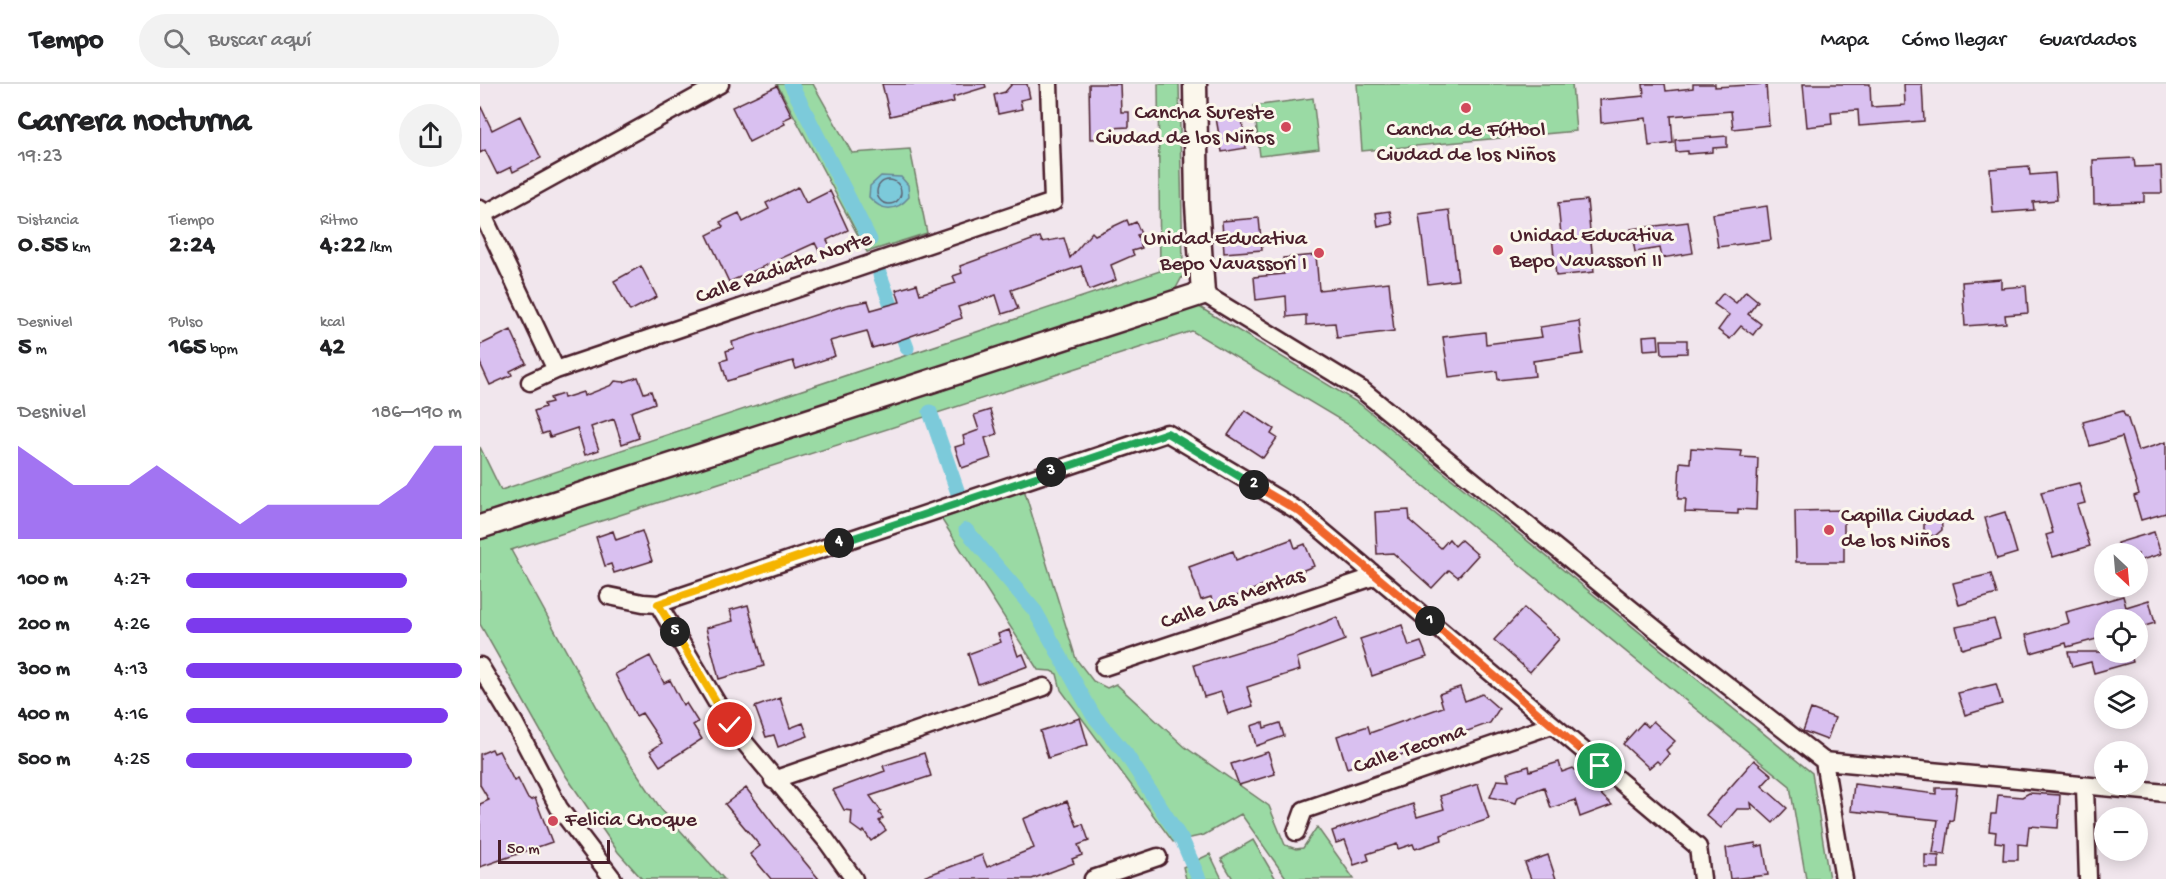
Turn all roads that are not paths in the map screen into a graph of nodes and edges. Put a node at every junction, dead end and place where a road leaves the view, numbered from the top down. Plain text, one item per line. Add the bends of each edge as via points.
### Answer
1 (720, 84) edge
2 (1049, 84) edge
3 (1195, 84) edge
4 (481, 212) edge
5 (1203, 293) junction
6 (556, 370) junction
7 (530, 382) dead end
8 (480, 527) edge
9 (1376, 576) junction
10 (609, 596) dead end
11 (658, 604) junction
12 (480, 666) edge
13 (1104, 667) dead end
14 (1044, 687) dead end
15 (1552, 725) junction
16 (1824, 761) junction
17 (773, 780) junction
18 (2085, 787) junction
19 (2166, 793) edge
20 (1296, 832) dead end
21 (1158, 857) dead end
22 (613, 879) edge
23 (854, 879) edge
24 (1094, 879) edge
25 (1702, 879) edge
26 (1844, 879) edge
27 (2088, 879) edge

1 - 4 street
2 - 6 street, Calle Radiata Norte via 1053,202
3 - 5 street
4 - 6 street
5 - 8 street
5 - 16 street via 1362,390
6 - 7 street, Calle Radiata Norte
9 - 11 street via 1300,512 1167,433
9 - 13 street, Calle Las Mentas
9 - 15 street
10 - 11 street
11 - 17 street via 724,717
12 - 22 street via 559,808
14 - 17 street
15 - 20 street, Calle Tecoma via 1305,810
15 - 25 street via 1698,847
16 - 18 street
16 - 26 street
17 - 23 street via 826,840
18 - 19 street
18 - 27 street
21 - 24 street

